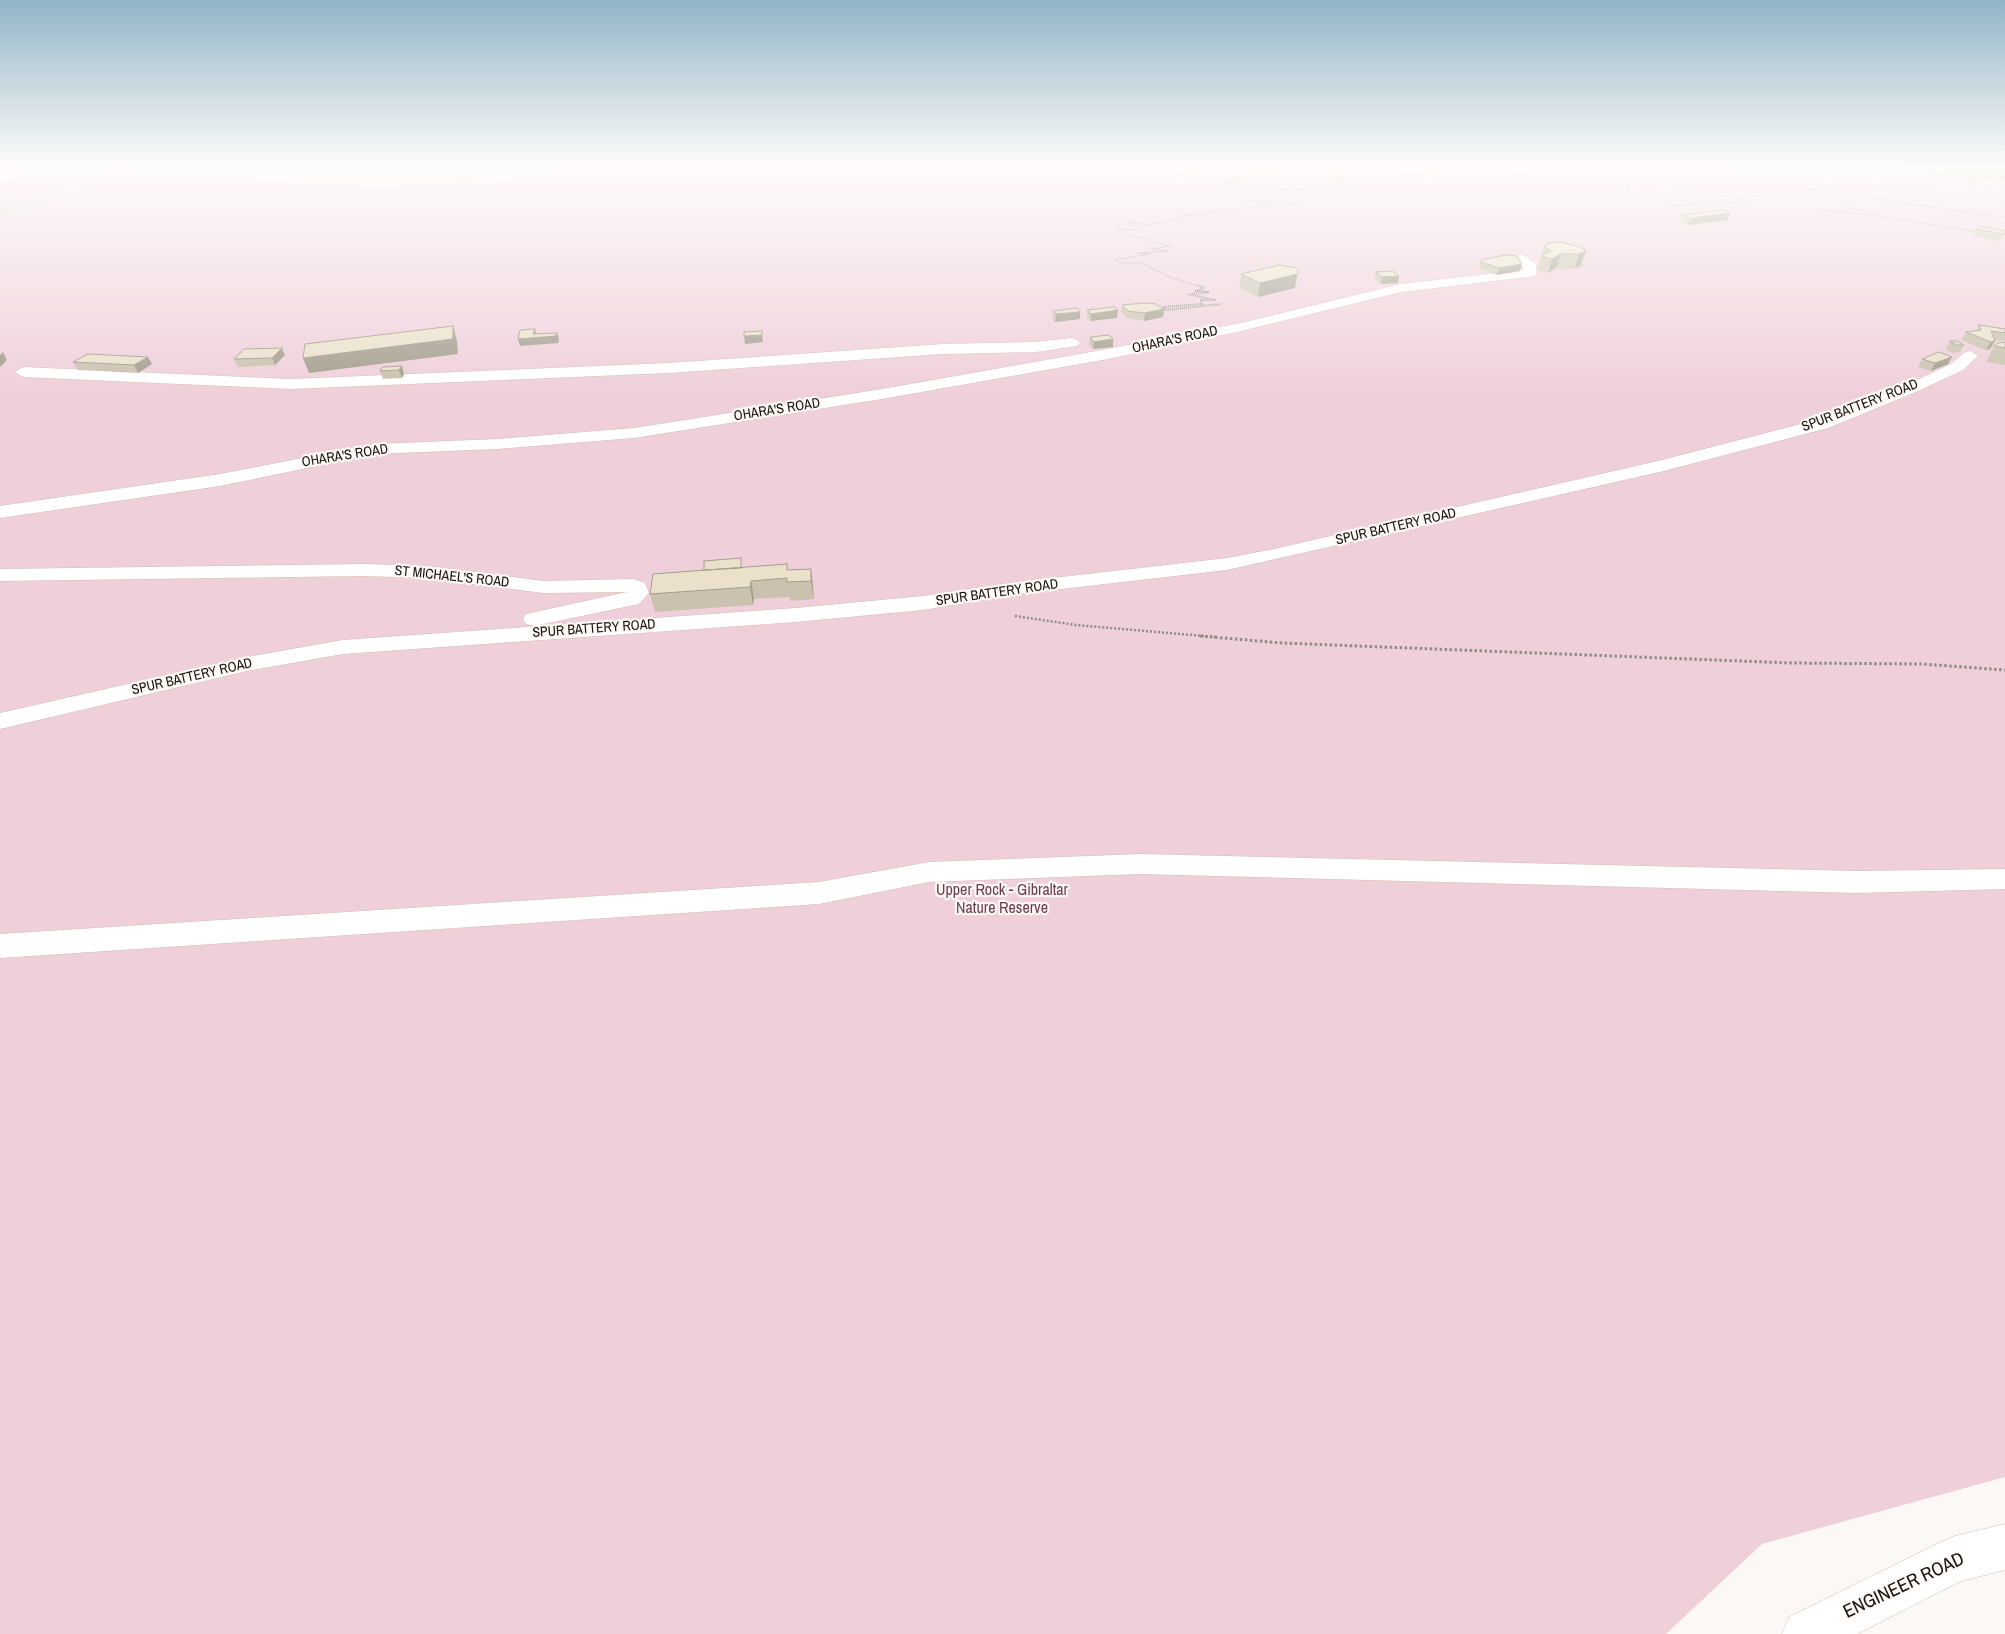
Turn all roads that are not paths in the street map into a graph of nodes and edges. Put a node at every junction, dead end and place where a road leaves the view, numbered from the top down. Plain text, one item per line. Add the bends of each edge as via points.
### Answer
1 (1521, 258) edge
2 (1271, 318) junction
3 (1115, 337) dead end
4 (1088, 341) edge
5 (1970, 356) dead end
6 (23, 372) dead end
7 (0, 512) edge
8 (0, 575) edge
9 (414, 642) junction
10 (0, 721) edge
11 (2005, 879) edge
12 (0, 946) edge
13 (2005, 1547) edge
14 (1806, 1634) edge

1 - 2 street, OHARA'S ROAD via 1528,264 1530,273 1422,284
2 - 3 street
2 - 7 street, OHARA'S ROAD via 1242,327 1108,354 643,432 497,444 375,449 220,480
4 - 6 street via 1036,347 943,349 678,367 301,384
5 - 9 street, SPUR BATTERY ROAD via 1957,367 1910,389 1822,424 1664,465 1227,564 796,616
8 - 9 street, ST MICHAEL'S ROAD via 364,570 427,572 543,587 626,585 638,588 636,596 613,604
9 - 10 street, SPUR BATTERY ROAD via 342,647 247,664
11 - 12 street via 1857,882 1122,865 930,872 819,893
13 - 14 street, ENGINEER ROAD via 1955,1559

